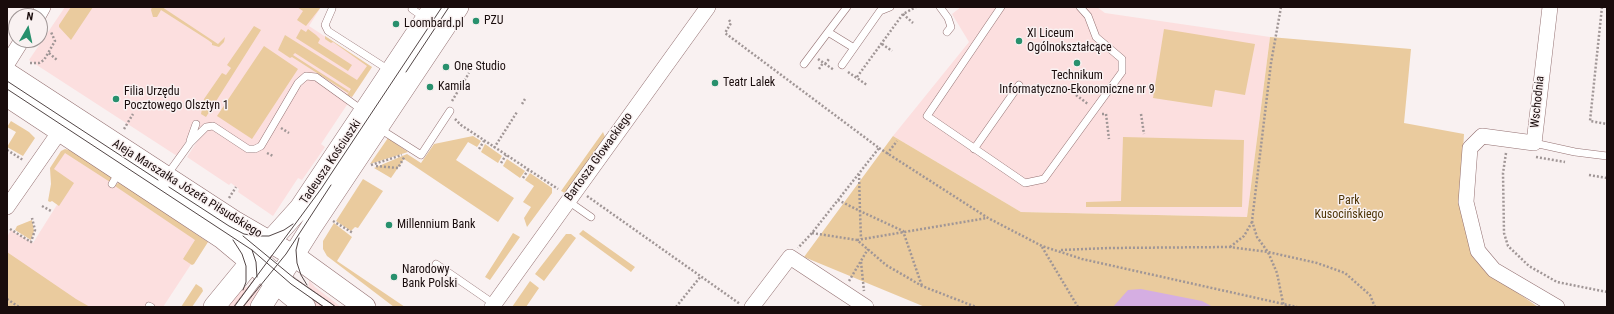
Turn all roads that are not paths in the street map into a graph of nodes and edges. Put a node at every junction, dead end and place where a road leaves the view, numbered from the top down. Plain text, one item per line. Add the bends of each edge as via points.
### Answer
1 (458, 7) edge
2 (708, 7) edge
3 (847, 7) edge
4 (890, 7) edge
5 (940, 7) edge
6 (1001, 7) edge
7 (1080, 7) edge
8 (1550, 7) edge
9 (332, 9) dead end
10 (424, 12) edge
11 (828, 32) junction
12 (947, 32) dead end
13 (17, 48) edge
14 (854, 48) junction
15 (7, 64) edge
16 (804, 64) dead end
17 (842, 64) dead end
18 (391, 72) junction
19 (7, 73) edge
20 (1019, 85) dead end
21 (7, 96) edge
22 (450, 112) dead end
23 (371, 120) junction
24 (196, 124) dead end
25 (55, 139) junction
26 (190, 143) junction
27 (1534, 143) junction
28 (974, 149) junction
29 (1607, 156) edge
30 (166, 177) junction
31 (563, 195) junction
32 (7, 206) edge
33 (591, 217) dead end
34 (217, 222) dead end
35 (271, 263) junction
36 (436, 264) dead end
37 (493, 306) edge
38 (214, 307) edge
39 (238, 307) edge
40 (261, 307) edge
41 (305, 307) edge
42 (330, 307) edge
43 (365, 307) edge
44 (752, 307) edge
45 (866, 307) edge
46 (1557, 307) edge

1 - 23 street, Tadeusza Kościuszki
2 - 31 street, Bartosza Głowackiego
3 - 11 lane
4 - 14 lane via 880,11
5 - 12 lane via 951,27
6 - 28 lane via 927,116
7 - 28 lane via 1088,16 1096,37 1122,59 1122,72 1044,179 1025,183
8 - 27 street, Wschodnia
9 - 18 lane via 325,25 328,31
10 - 18 street, Tadeusza Kościuszki
11 - 14 lane
11 - 16 lane
13 - 15 street
14 - 17 lane
18 - 23 street, Tadeusza Kościuszki
19 - 30 street, Aleja Marszałka Józefa Piłsudskiego
20 - 28 lane
21 - 25 street, Aleja Marszałka Józefa Piłsudskiego
22 - 23 lane via 420,155
23 - 26 lane via 316,77 306,76 298,83 261,146 248,149 213,126 206,127
23 - 35 street, Tadeusza Kościuszki
23 - 35 street, Tadeusza Kościuszki via 300,208
24 - 26 lane
25 - 32 street
25 - 35 street, Aleja Marszałka Józefa Piłsudskiego via 222,238
26 - 30 lane
27 - 29 lane
27 - 46 street, Wschodnia via 1482,136 1470,148 1466,202 1478,251 1494,270
30 - 35 street, Aleja Marszałka Józefa Piłsudskiego
31 - 33 lane
31 - 37 street, Bartosza Głowackiego
34 - 35 lane
35 - 38 street, Tadeusza Kościuszki
35 - 39 lane
35 - 40 street, Tadeusza Kościuszki
35 - 41 street, Aleja Marszałka Józefa Piłsudskiego
35 - 42 lane
35 - 43 street, Aleja Marszałka Józefa Piłsudskiego
36 - 37 lane
44 - 45 street via 790,257

